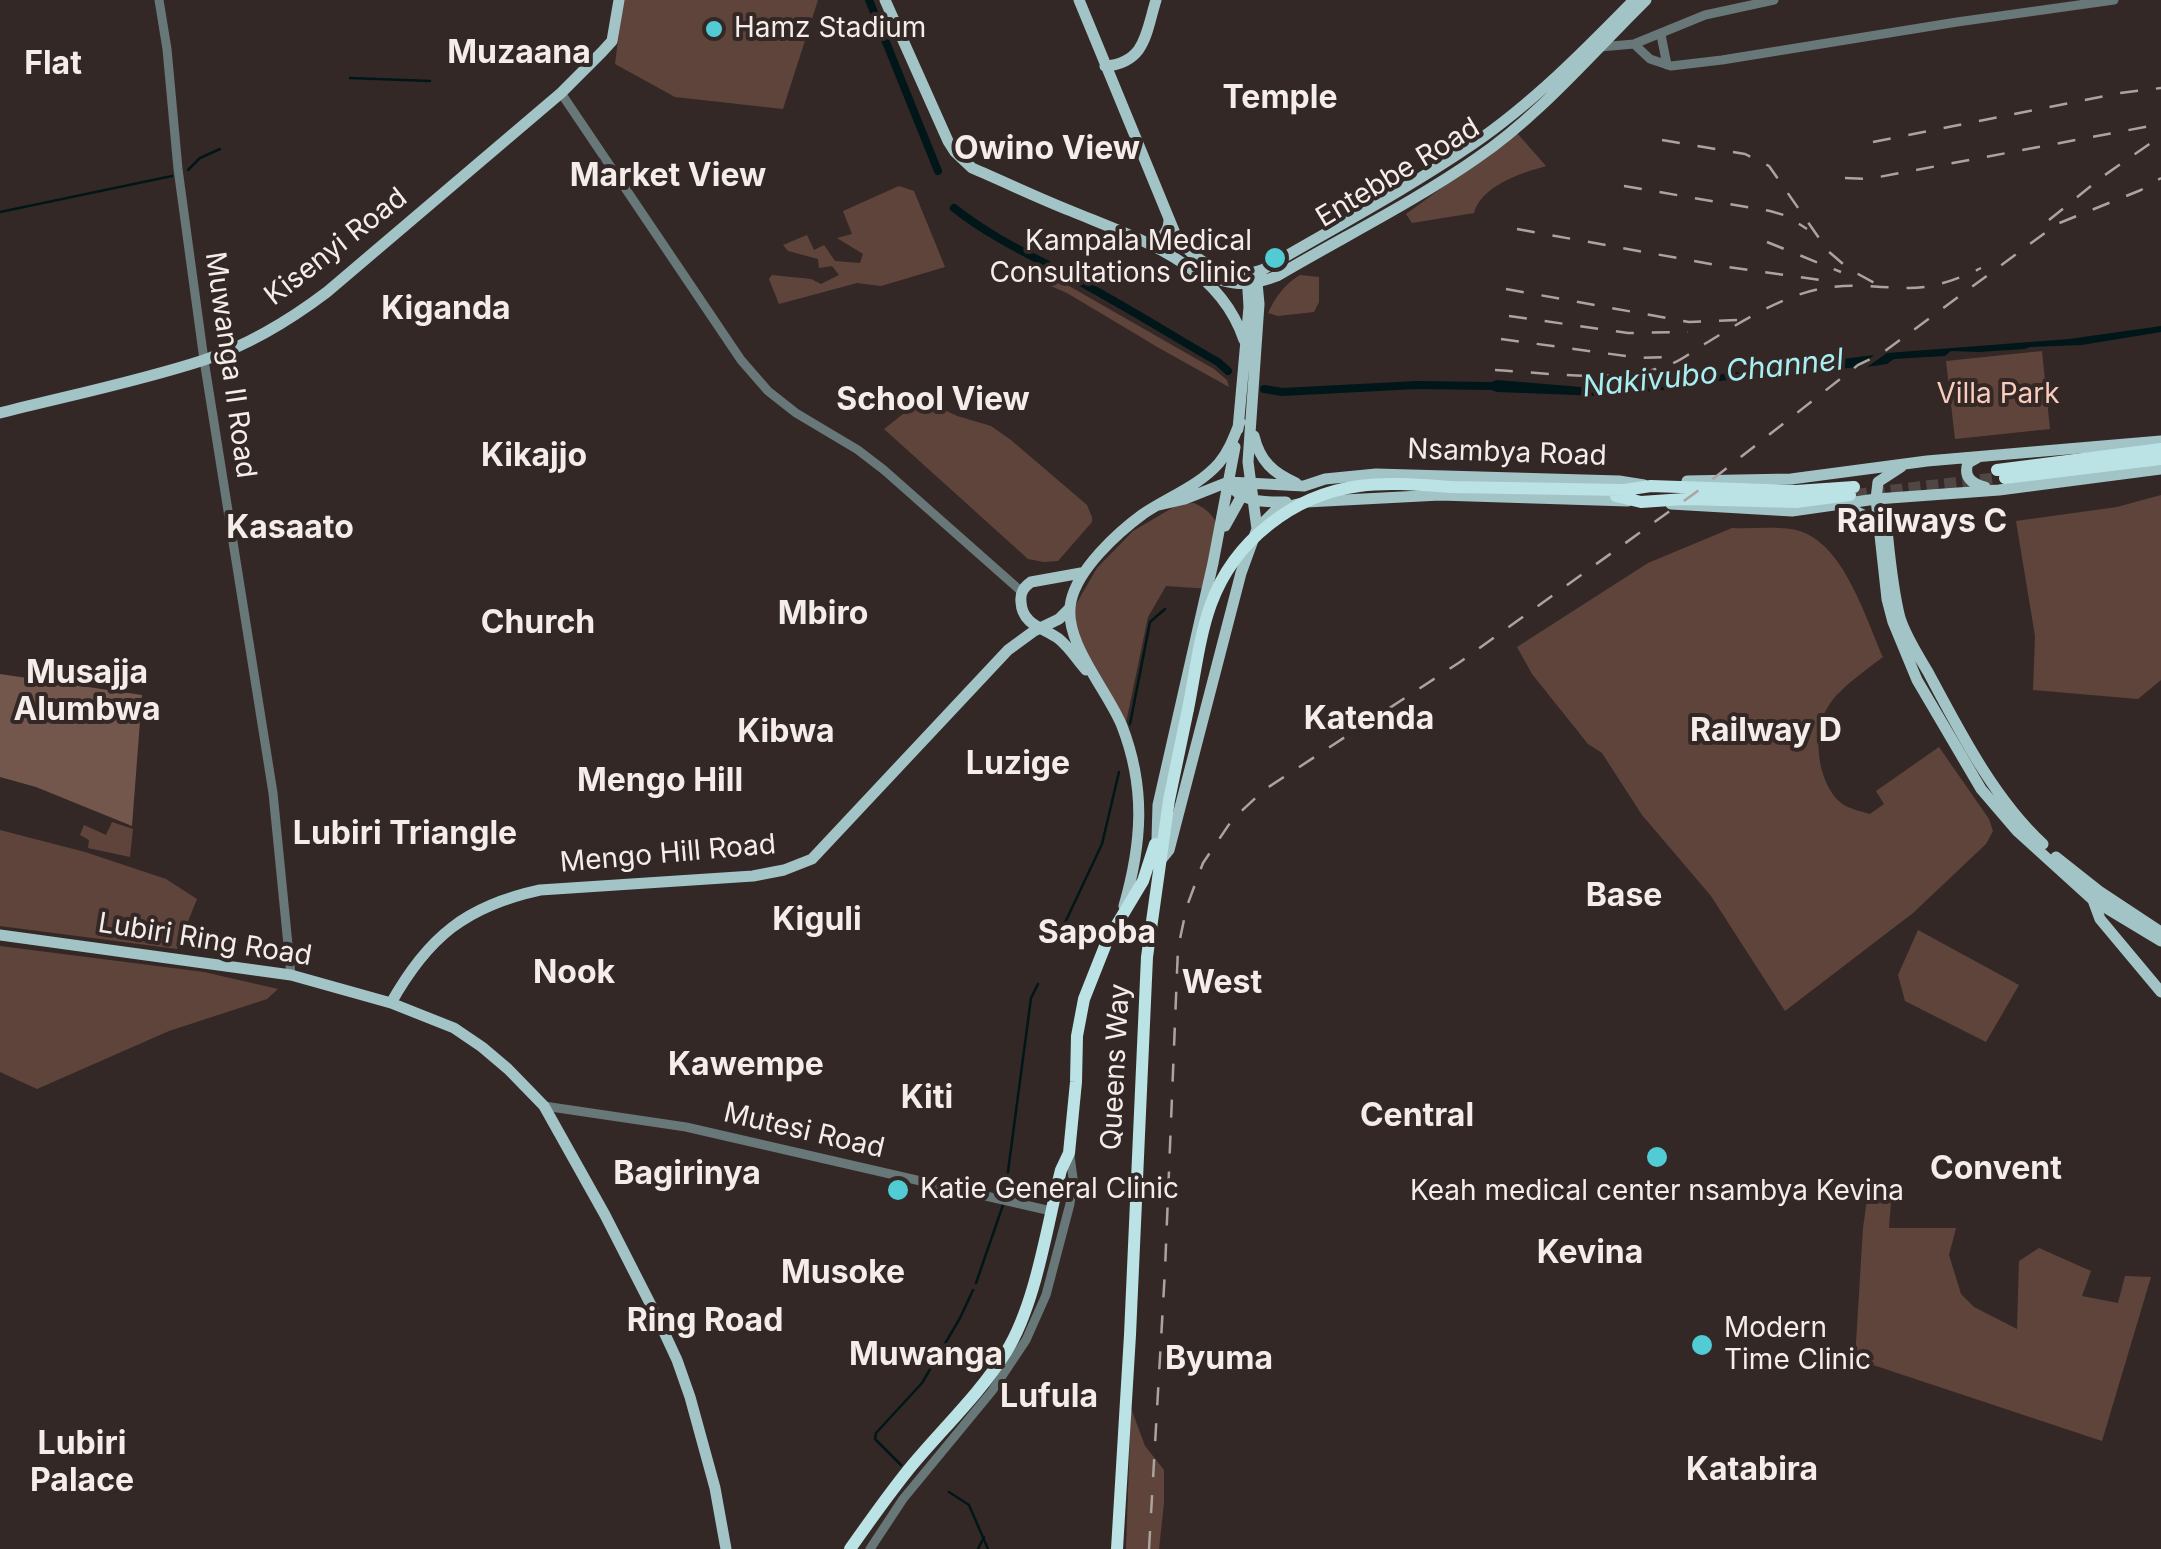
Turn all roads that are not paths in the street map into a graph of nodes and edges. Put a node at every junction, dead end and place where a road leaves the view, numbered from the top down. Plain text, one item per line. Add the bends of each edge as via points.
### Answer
1 (159, 0) edge
2 (619, 0) edge
3 (885, 0) edge
4 (1079, 0) edge
5 (1156, 0) edge
6 (1634, 0) edge
7 (1646, 0) edge
8 (1774, 0) edge
9 (2114, 0) edge
10 (1621, 26) junction
11 (1661, 35) junction
12 (1640, 42) junction
13 (1595, 46) junction
14 (1667, 65) junction
15 (1105, 66) junction
16 (561, 93) junction
17 (1460, 152) junction
18 (1468, 164) junction
19 (1388, 195) junction
20 (1398, 207) junction
21 (1168, 218) junction
22 (1149, 244) junction
23 (1192, 269) junction
24 (1284, 272) junction
25 (1252, 279) junction
26 (1259, 304) junction
27 (1246, 344) junction
28 (204, 360) junction
29 (0, 412) edge
30 (1245, 420) junction
31 (2161, 441) edge
32 (2161, 449) edge
33 (1987, 455) junction
34 (2161, 459) edge
35 (1909, 463) junction
36 (2161, 469) edge
37 (1858, 470) junction
38 (1998, 479) junction
39 (1228, 482) junction
40 (1878, 482) junction
41 (1252, 484) junction
42 (1304, 486) junction
43 (1651, 486) junction
44 (1529, 489) junction
45 (1921, 496) junction
46 (1247, 498) junction
47 (1880, 499) junction
48 (1304, 502) junction
49 (1641, 502) junction
50 (1159, 504) junction
51 (1842, 505) junction
52 (1883, 528) junction
53 (1257, 530) junction
54 (1215, 548) junction
55 (1082, 573) junction
56 (1022, 592) junction
57 (1021, 606) junction
58 (1069, 609) junction
59 (1038, 628) junction
60 (1019, 641) junction
61 (1100, 684) junction
62 (1169, 800) junction
63 (1157, 838) junction
64 (1159, 862) junction
65 (2093, 900) junction
66 (1121, 919) junction
67 (2143, 927) junction
68 (2161, 932) edge
69 (0, 935) edge
70 (2161, 941) edge
71 (2138, 963) junction
72 (291, 974) junction
73 (2161, 992) edge
74 (391, 1002) junction
75 (544, 1106) junction
76 (1067, 1170) junction
77 (1052, 1211) junction
78 (1046, 1237) junction
79 (1060, 1244) junction
80 (923, 1464) junction
81 (726, 1549) edge
82 (850, 1549) edge
83 (870, 1549) edge
84 (1116, 1549) edge

1 - 28 street, Muwanga II Road
2 - 16 main road, Kisenyi Road via 610,43
3 - 22 main road via 955,152 972,168
4 - 15 main road
5 - 15 main road via 1143,46 1129,60
6 - 13 main road, Entebbe Road
7 - 10 main road, Entebbe Road
8 - 11 street via 1718,11
9 - 14 street
10 - 12 street
10 - 13 main road, Entebbe Road
11 - 12 street
11 - 14 street
12 - 13 street
12 - 14 street via 1650,60
13 - 17 main road, Entebbe Road
13 - 18 main road, Entebbe Road
15 - 21 main road
16 - 28 main road, Kisenyi Road via 307,307
16 - 56 street via 768,391 884,470
17 - 18 main road
17 - 19 main road, Entebbe Road
18 - 20 main road, Entebbe Road
19 - 20 main road
19 - 25 main road, Entebbe Road
20 - 24 main road, Entebbe Road
21 - 22 main road via 1166,234
21 - 25 main road via 1192,256
22 - 23 main road
23 - 25 main road via 1221,280
23 - 27 main road via 1225,300
24 - 25 main road, Entebbe Road
24 - 26 main road
25 - 26 main road
25 - 27 main road
26 - 30 main road
27 - 30 main road
28 - 29 main road, Kisenyi Road
28 - 72 street, Muwanga II Road via 261,711
30 - 39 main road
30 - 41 main road, Queens Way
30 - 42 main road via 1260,456 1276,473
30 - 50 main road via 1216,466
31 - 33 main road, Nsambya Road
32 - 38 highway
33 - 35 main road, Nsambya Road
33 - 38 main road via 1968,463 1968,478 1982,487
34 - 38 highway
35 - 37 main road, Nsambya Road
35 - 40 main road
36 - 38 main road, Nsambya Road
37 - 40 main road
37 - 43 main road, Nsambya Road
38 - 45 main road, Nsambya Road
39 - 41 main road, Nsambya Road
39 - 46 main road
39 - 50 main road, Nsambya Road
39 - 54 main road
40 - 47 main road
41 - 42 main road, Nsambya Road
41 - 46 main road, Queens Way
42 - 43 main road, Nsambya Road via 1376,474
43 - 44 highway
43 - 49 highway via 1854,491 1796,502
44 - 49 highway
44 - 62 highway, bridge via 1341,489 1299,505 1262,530 1231,565 1210,606
45 - 47 main road, Nsambya Road
45 - 52 main road via 1898,507
46 - 48 main road
46 - 53 main road, Queens Way
46 - 54 main road
47 - 51 main road, Nsambya Road
47 - 52 main road
48 - 49 main road, Nsambya Road via 1440,496
48 - 53 main road, Nsambya Road via 1278,509
49 - 51 main road, Nsambya Road via 1792,511
50 - 55 main road
51 - 52 main road
52 - 65 main road via 1890,610 1917,680 1981,789
52 - 67 main road via 1904,628 1990,779 2032,834
53 - 64 main road, Queens Way via 1170,850
54 - 63 main road via 1158,805
55 - 56 main road via 1032,582
55 - 58 main road
56 - 57 main road
57 - 59 main road
57 - 60 main road
58 - 59 main road, Mengo Hill Road
58 - 61 main road via 1075,638
59 - 60 main road, Mengo Hill Road
59 - 61 main road via 1064,642
60 - 74 main road, Mengo Hill Road via 812,860 753,876 511,896 448,930 416,961
61 - 66 main road via 1127,742 1139,796 1138,845
62 - 63 highway
62 - 64 highway
63 - 66 highway via 1144,881
64 - 84 highway, Queens Way via 1146,957
65 - 67 main road
65 - 71 main road via 2100,919
66 - 76 highway via 1084,1000 1076,1036
67 - 68 main road
67 - 70 main road
67 - 71 main road
69 - 72 main road, Lubiri Ring Road
71 - 73 main road
72 - 74 main road, Lubiri Ring Road
74 - 75 main road, Lubiri Ring Road via 482,1047
75 - 77 street, Mutesi Road via 686,1127
75 - 81 main road, Lubiri Ring Road via 677,1360
76 - 77 highway
76 - 79 street via 1070,1204
77 - 78 highway
78 - 79 highway
78 - 80 highway via 1007,1351
79 - 80 street via 1026,1340 992,1391
80 - 82 highway
80 - 83 street

